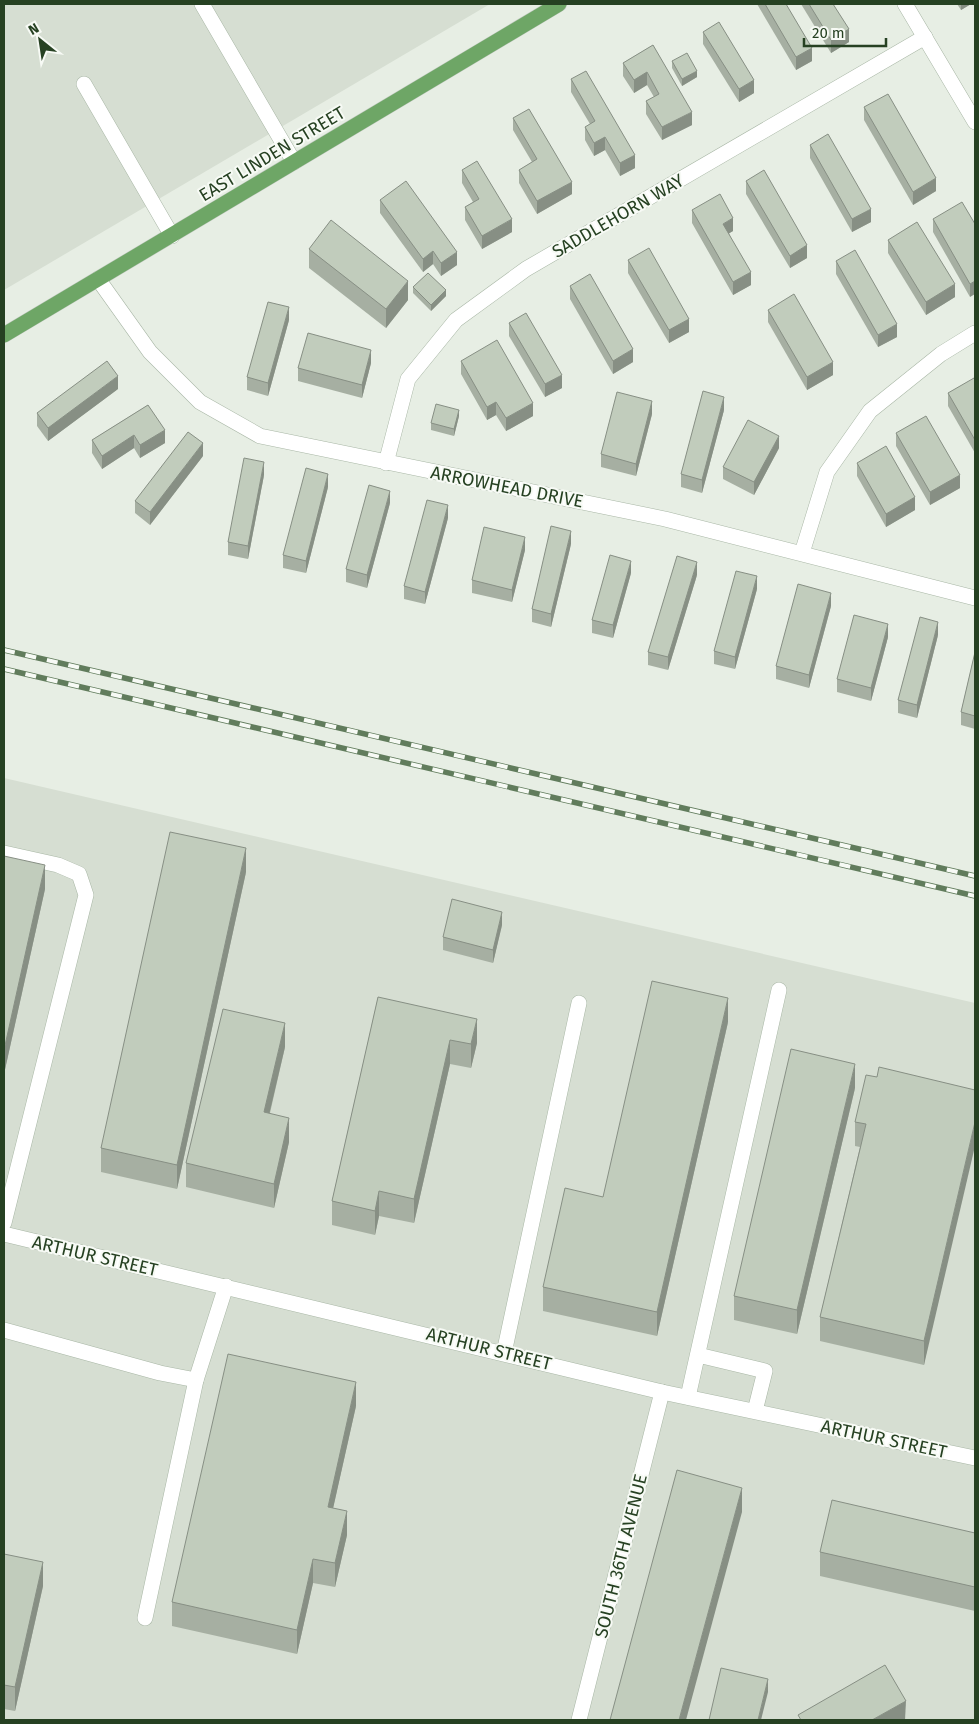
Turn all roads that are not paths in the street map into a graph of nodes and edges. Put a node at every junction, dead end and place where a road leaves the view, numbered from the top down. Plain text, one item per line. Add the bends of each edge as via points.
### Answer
1 (202, 4) edge
2 (559, 4) edge
3 (904, 4) edge
4 (925, 37) junction
5 (84, 84) dead end
6 (975, 122) edge
7 (294, 162) junction
8 (172, 236) junction
9 (98, 279) junction
10 (975, 333) edge
11 (4, 335) edge
12 (386, 463) junction
13 (802, 553) junction
14 (975, 598) edge
15 (4, 853) edge
16 (779, 990) dead end
17 (579, 1004) dead end
18 (4, 1223) edge
19 (4, 1234) edge
20 (226, 1286) junction
21 (4, 1330) edge
22 (504, 1353) junction
23 (698, 1355) junction
24 (196, 1380) junction
25 (662, 1392) junction
26 (688, 1397) junction
27 (755, 1411) junction
28 (975, 1458) edge
29 (145, 1618) dead end
30 (579, 1720) edge

1 - 7 street
2 - 7 main road, EAST LINDEN STREET
3 - 4 street
4 - 6 street
4 - 12 street, SADDLEHORN WAY via 526,269 456,320 408,378
5 - 8 street
7 - 8 main road, EAST LINDEN STREET
8 - 9 main road, EAST LINDEN STREET
9 - 11 main road, EAST LINDEN STREET
9 - 12 street, ARROWHEAD DRIVE via 150,352 200,402 260,436
10 - 13 street via 941,354 870,411 827,472
12 - 13 street, ARROWHEAD DRIVE via 665,519
13 - 14 street, ARROWHEAD DRIVE
15 - 18 street via 58,865 79,874 86,895
16 - 23 street
17 - 22 street
19 - 20 street, ARTHUR STREET
20 - 22 street, ARTHUR STREET
20 - 24 street
21 - 24 street
22 - 25 street, ARTHUR STREET
23 - 26 street
23 - 27 street via 766,1372
24 - 29 street
25 - 26 street, ARTHUR STREET
25 - 30 street, SOUTH 36TH AVENUE
26 - 27 street, ARTHUR STREET
27 - 28 street, ARTHUR STREET

